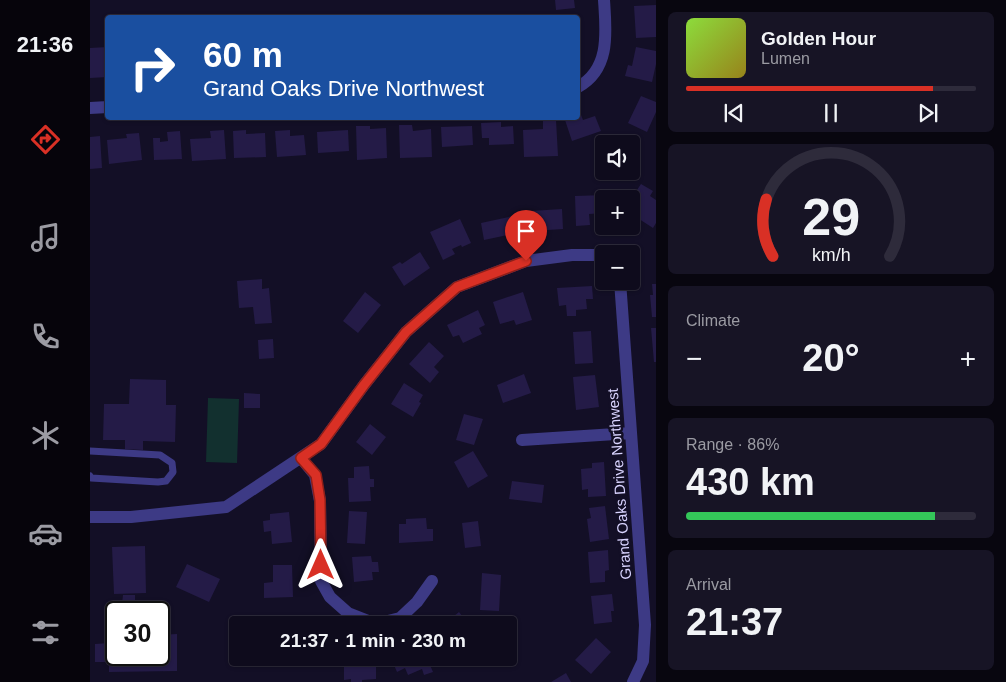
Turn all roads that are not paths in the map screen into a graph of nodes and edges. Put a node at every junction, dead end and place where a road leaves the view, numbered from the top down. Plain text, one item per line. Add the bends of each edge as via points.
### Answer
1 (604, 0) edge
2 (580, 86) edge
3 (105, 107) edge
4 (90, 108) edge
5 (595, 255) edge
6 (621, 290) edge
7 (631, 433) junction
8 (522, 440) dead end
9 (90, 450) edge
10 (301, 458) junction
11 (90, 476) edge
12 (90, 517) edge
13 (432, 581) dead end
14 (633, 682) edge

1 - 2 street via 606,36 602,60
3 - 4 street
5 - 10 street via 526,261 457,287 406,332 321,444
6 - 7 street, Grand Oaks Drive Northwest
7 - 8 street
7 - 14 street, Grand Oaks Drive Northwest via 646,625 643,661
9 - 11 lane via 160,454 172,463 173,472 166,481 158,482
10 - 12 street via 226,507 131,517
10 - 13 street via 316,475 320,500 321,581 330,597 348,613 376,624 400,618

